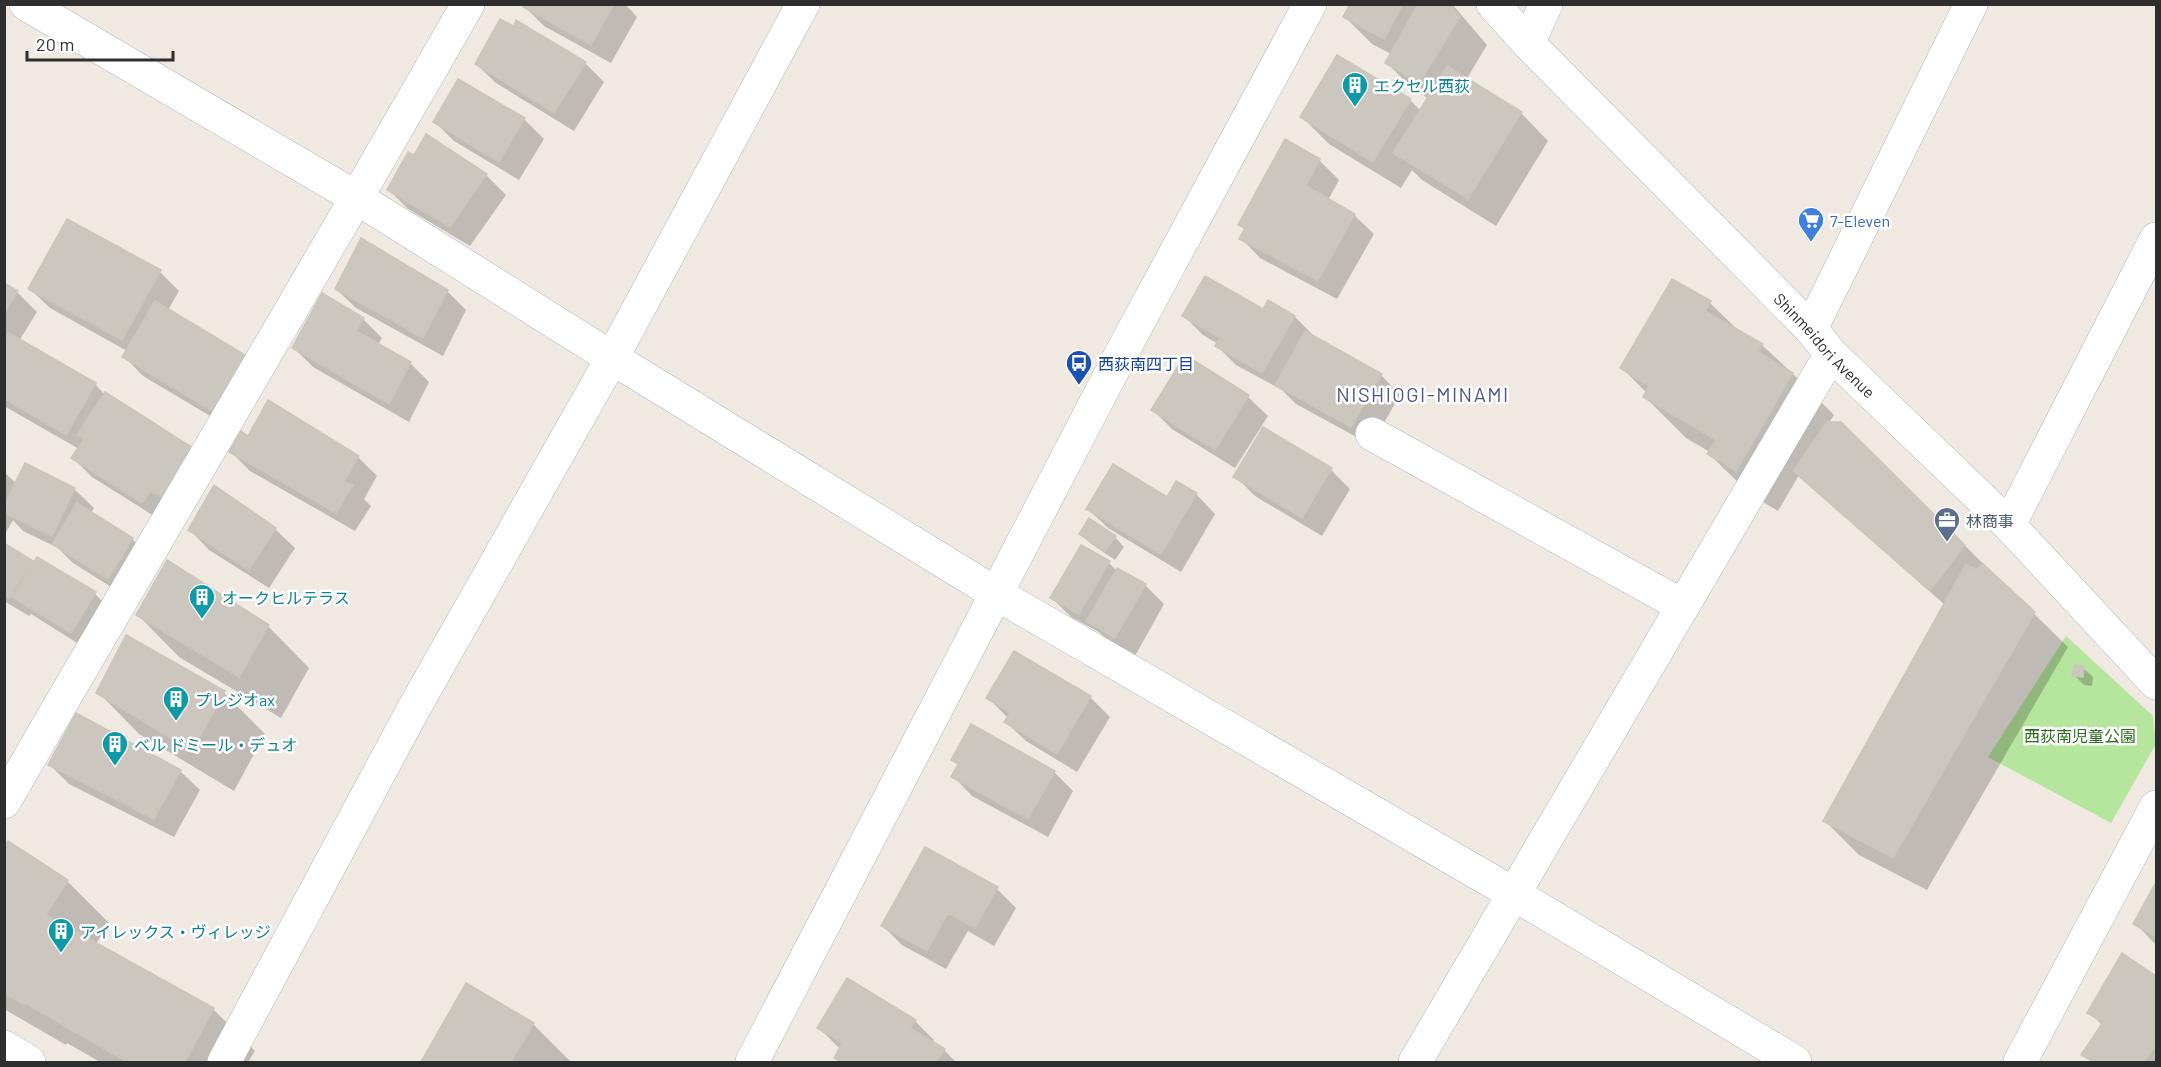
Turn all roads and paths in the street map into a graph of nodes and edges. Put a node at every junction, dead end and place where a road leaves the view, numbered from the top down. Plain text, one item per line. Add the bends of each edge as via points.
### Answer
1 (13, 4) edge
2 (26, 4) edge
3 (468, 4) edge
4 (803, 4) edge
5 (1310, 4) edge
6 (1493, 4) edge
7 (1546, 4) edge
8 (1971, 4) edge
9 (4, 20) edge
10 (1528, 43) junction
11 (357, 198) junction
12 (2157, 239) edge
13 (1821, 341) junction
14 (612, 358) junction
15 (1372, 434) dead end
16 (2009, 525) junction
17 (995, 592) junction
18 (1683, 606) junction
19 (2157, 683) edge
20 (4, 802) edge
21 (2157, 807) edge
22 (1514, 894) junction
23 (4, 1047) edge
24 (29, 1062) edge
25 (224, 1062) edge
26 (752, 1062) edge
27 (1415, 1062) edge
28 (1795, 1062) edge
29 (2020, 1062) edge

1 - 9 street
2 - 11 street
3 - 11 street
4 - 14 street
5 - 17 street
6 - 10 street, Shinmeidori Avenue
7 - 10 street
8 - 13 street
10 - 13 street, Shinmeidori Avenue
11 - 14 street
11 - 20 street
12 - 16 street
13 - 16 street, Shinmeidori Avenue
13 - 18 street
14 - 17 street
14 - 25 street via 413,710
15 - 18 street
16 - 19 street, Shinmeidori Avenue
17 - 22 street
17 - 26 street
18 - 22 street
21 - 29 street
22 - 27 street
22 - 28 street
23 - 24 street

